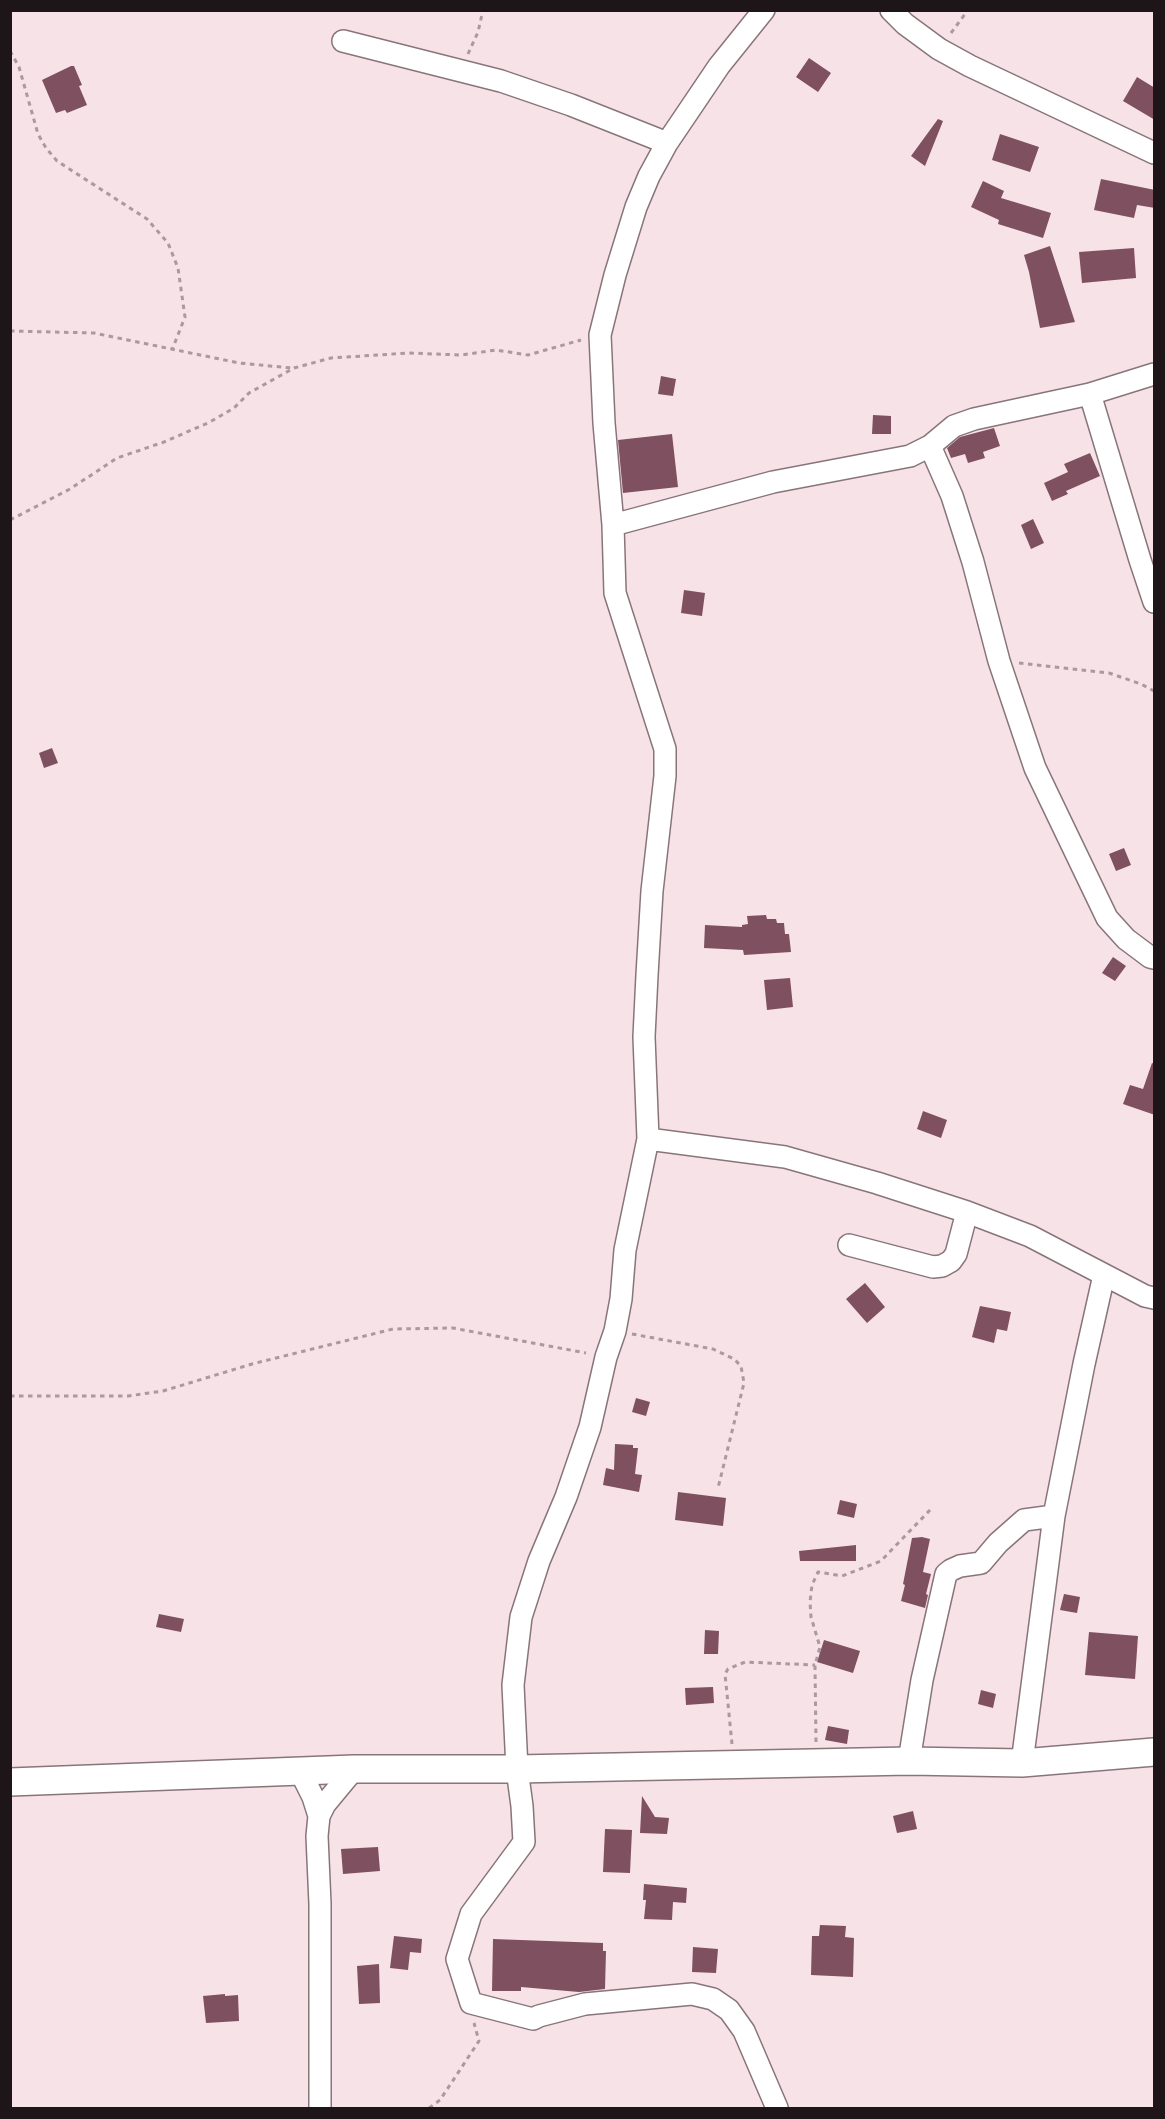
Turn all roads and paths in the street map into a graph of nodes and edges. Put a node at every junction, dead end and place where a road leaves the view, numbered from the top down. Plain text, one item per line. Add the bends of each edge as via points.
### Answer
1 (483, 10) edge
2 (764, 10) edge
3 (891, 10) edge
4 (968, 10) edge
5 (343, 41) dead end
6 (939, 48) junction
7 (10, 51) edge
8 (460, 71) junction
9 (667, 143) junction
10 (1155, 153) edge
11 (10, 332) edge
12 (600, 335) junction
13 (172, 350) junction
14 (294, 368) junction
15 (1155, 374) edge
16 (1090, 394) junction
17 (930, 446) junction
18 (10, 520) edge
19 (613, 525) junction
20 (1155, 602) edge
21 (999, 661) junction
22 (1155, 691) edge
23 (1155, 958) edge
24 (648, 1139) junction
25 (967, 1212) junction
26 (849, 1245) dead end
27 (1104, 1275) junction
28 (1155, 1298) edge
29 (615, 1331) junction
30 (606, 1357) junction
31 (10, 1396) edge
32 (718, 1488) dead end
33 (930, 1510) dead end
34 (1054, 1516) junction
35 (815, 1665) junction
36 (1155, 1752) edge
37 (909, 1761) junction
38 (816, 1762) junction
39 (1022, 1763) junction
40 (733, 1764) junction
41 (354, 1769) junction
42 (517, 1769) junction
43 (300, 1772) junction
44 (10, 1782) edge
45 (319, 1816) junction
46 (471, 2004) junction
47 (320, 2109) edge
48 (429, 2109) edge
49 (777, 2109) edge

1 - 8 path via 478,32
2 - 9 street via 719,66
3 - 6 street
4 - 6 path
5 - 8 street
6 - 10 street
7 - 13 path via 46,148 57,161 147,219 168,243 178,268 185,317
8 - 9 street via 571,105
9 - 12 street via 636,207
11 - 13 path via 94,333
12 - 14 path via 528,355 496,350 409,353 331,358
12 - 19 street
13 - 14 path via 239,363
14 - 18 path via 258,387 210,422 117,458 70,489
15 - 16 street
16 - 17 street via 974,419 954,426
16 - 20 street
17 - 19 street via 910,456 773,482
17 - 21 street via 952,496
19 - 24 street via 615,593 665,749 646,975
21 - 22 path via 1109,673
21 - 23 street via 1035,768 1107,918 1126,939
24 - 25 street via 785,1157
24 - 29 street via 625,1250
25 - 26 street via 956,1254 942,1266
25 - 27 street via 1030,1236
27 - 28 street
27 - 34 street
29 - 30 street
29 - 32 path via 713,1349 741,1366 744,1383
30 - 31 path via 453,1328 393,1329 162,1391 128,1396
30 - 42 street via 590,1426 521,1617 513,1685
33 - 35 path via 881,1561 842,1576 818,1572 810,1602 819,1647
34 - 37 street via 1024,1520 981,1563 960,1566 946,1574
34 - 39 street
35 - 38 path
35 - 40 path via 745,1662 729,1669 725,1674
36 - 39 street
37 - 38 street
37 - 39 street
38 - 40 street
40 - 42 street
41 - 42 street
41 - 43 street
41 - 45 street
42 - 46 street via 524,1842 471,1914 457,1959
43 - 44 street
43 - 45 street
45 - 47 street via 316,1836 320,1904
46 - 48 path via 479,2041 440,2100
46 - 49 street via 533,2019 585,2004 692,1994 713,1999 729,2010 744,2031

